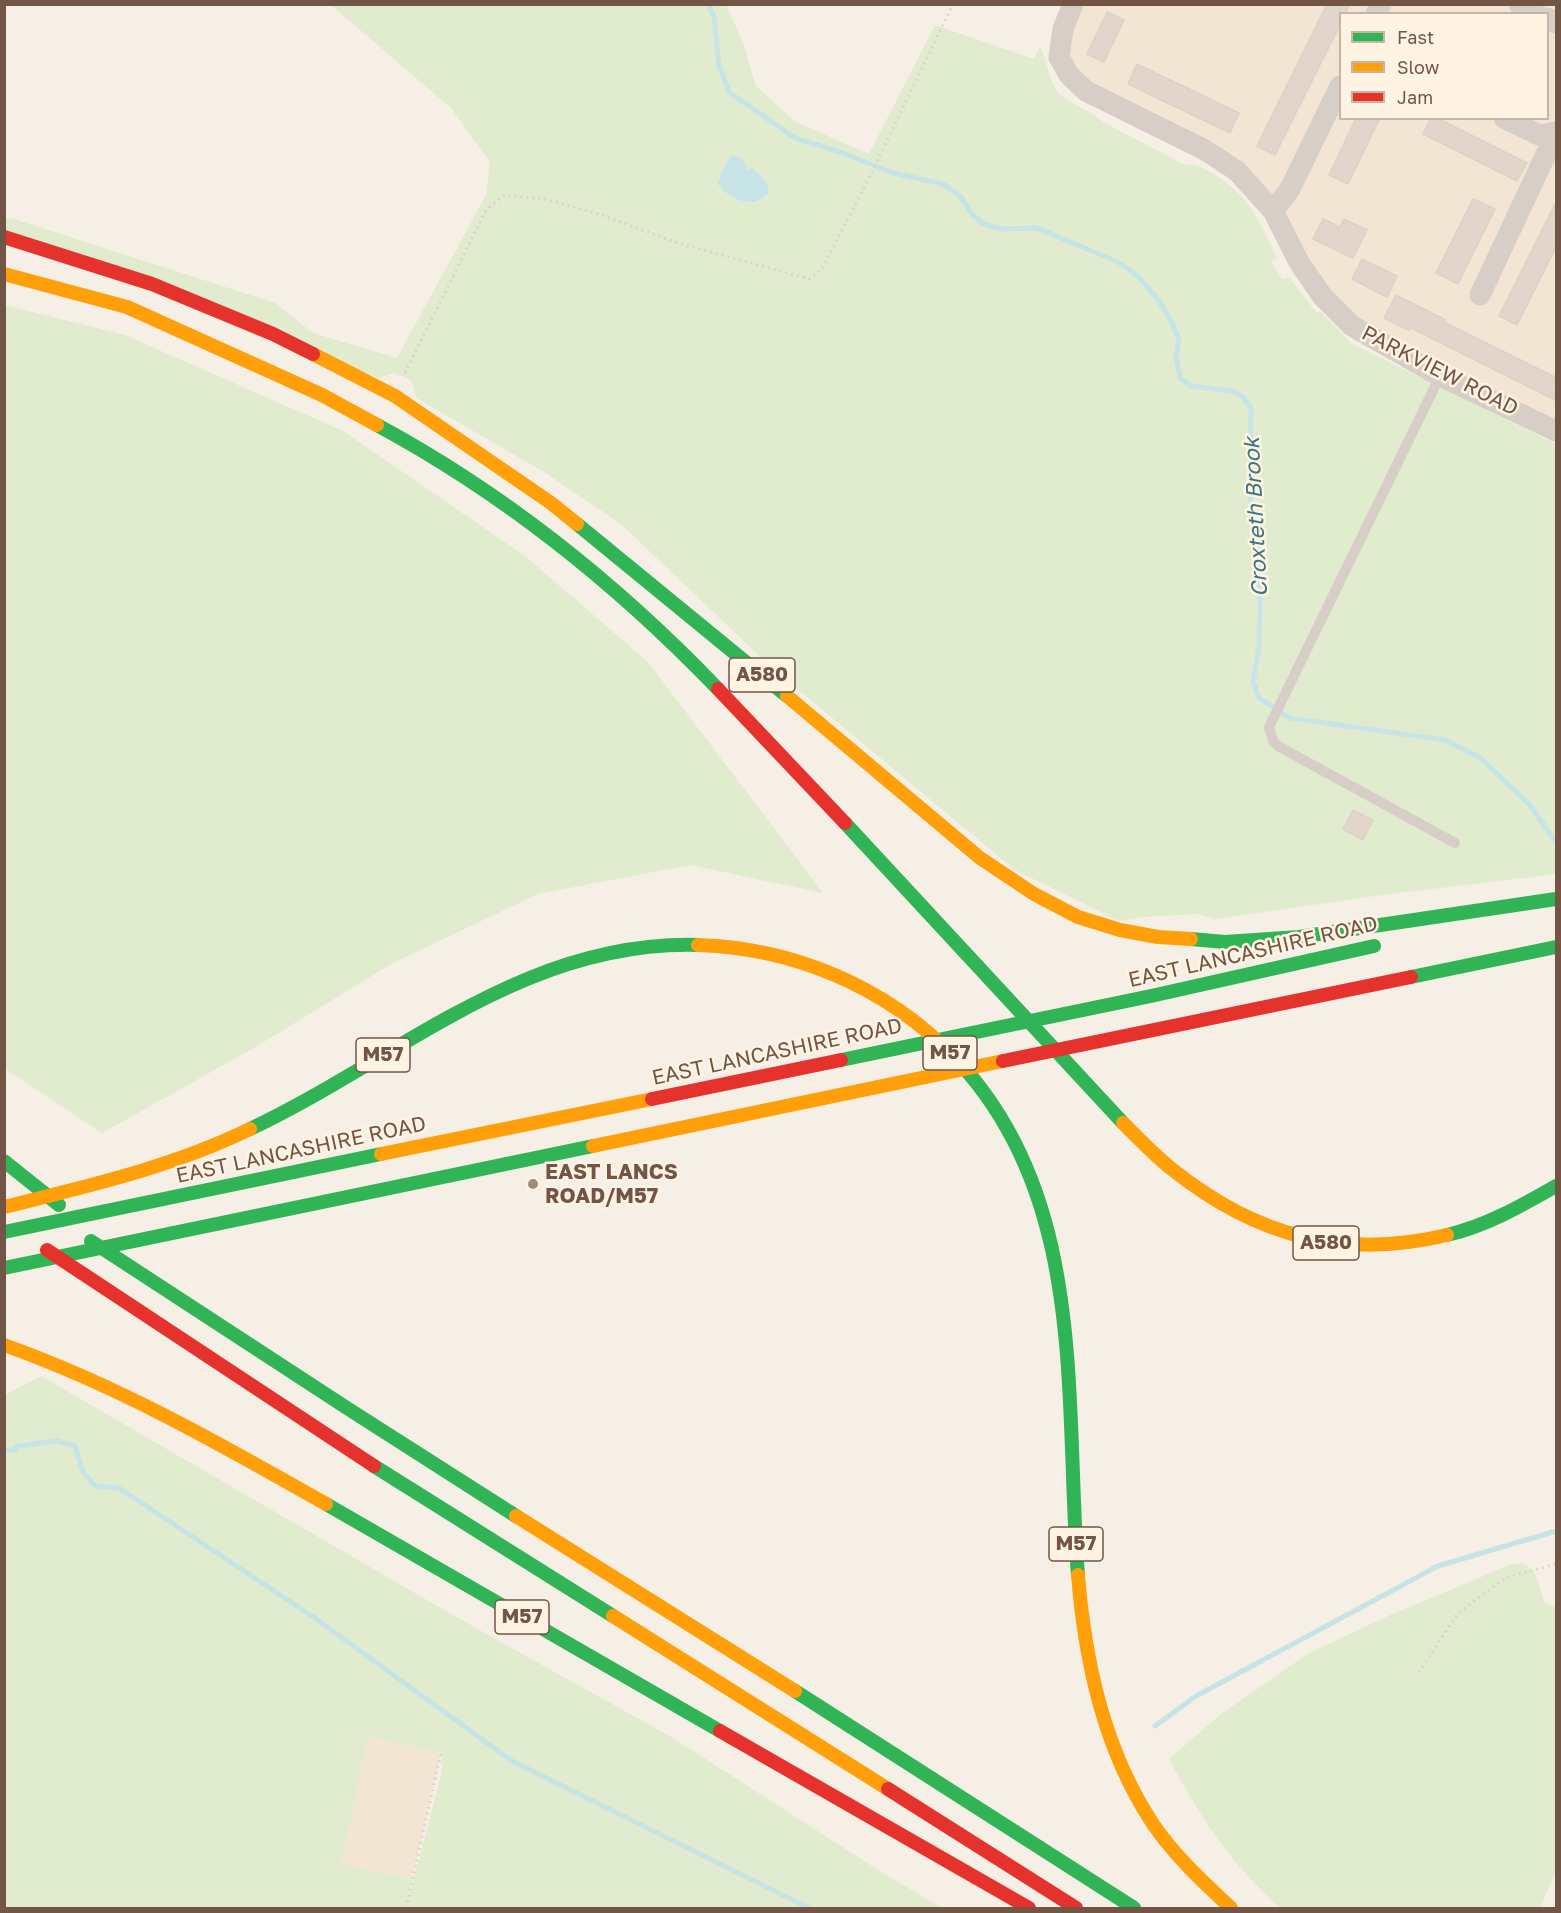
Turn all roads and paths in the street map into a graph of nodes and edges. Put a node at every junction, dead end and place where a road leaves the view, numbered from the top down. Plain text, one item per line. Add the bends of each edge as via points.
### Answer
1 (953, 4) edge
2 (1073, 4) edge
3 (1519, 4) edge
4 (1533, 12) edge
5 (1339, 90) edge
6 (1508, 120) edge
7 (1556, 132) edge
8 (1273, 211) junction
9 (4, 237) edge
10 (4, 274) edge
11 (1480, 295) dead end
12 (1440, 376) junction
13 (395, 396) junction
14 (1557, 431) edge
15 (1455, 843) dead end
16 (1557, 901) edge
17 (1449, 929) dead end
18 (1392, 942) dead end
19 (1557, 947) edge
20 (4, 1161) edge
21 (1557, 1186) edge
22 (14, 1189) dead end
23 (4, 1207) edge
24 (4, 1221) edge
25 (4, 1226) edge
26 (4, 1232) edge
27 (33, 1240) junction
28 (4, 1268) edge
29 (166, 1292) junction
30 (4, 1345) edge
31 (1557, 1564) edge
32 (1419, 1672) dead end
33 (441, 1753) dead end
34 (406, 1908) edge
35 (1029, 1908) edge
36 (1076, 1908) edge
37 (1134, 1908) edge
38 (1231, 1908) edge

1 - 13 path via 822,269 810,279 678,243 599,214 544,199 505,195 486,210
2 - 8 street, PARKVIEW ROAD via 1063,28 1059,57 1069,75 1086,91 1205,150 1237,171
3 - 4 street
5 - 8 street via 1290,189
6 - 7 street via 1539,135
7 - 11 street
8 - 12 street, PARKVIEW ROAD via 1300,264 1323,297 1352,326
9 - 13 highway, A580 via 152,284 273,334
10 - 21 highway, A580 via 127,307 322,395 451,469 531,524 628,603 716,686 1121,1121 1167,1164 1214,1199 1288,1235 1312,1241 1384,1246 1443,1238 1497,1220
12 - 14 street, PARKVIEW ROAD
12 - 15 lane via 1271,720 1270,733 1278,746
13 - 16 highway, A580 via 551,503 980,858 1078,917 1158,937 1225,942 1299,937
16 - 17 highway, A580
18 - 26 highway, EAST LANCASHIRE ROAD via 1152,996
19 - 28 highway
20 - 29 highway
22 - 29 highway
23 - 38 highway, M57 via 158,1168 211,1148 281,1114 445,1018 557,966 654,946 701,944 740,948 807,964 860,987 916,1022 954,1057 985,1094 1016,1142 1032,1177 1050,1233 1063,1308 1077,1560 1094,1684 1107,1731 1155,1828
24 - 27 highway, M57
25 - 27 highway
27 - 36 highway, M57 via 347,1449
29 - 37 highway
30 - 35 highway, M57 via 121,1394 250,1461
31 - 32 path via 1505,1578 1458,1613
33 - 34 path

